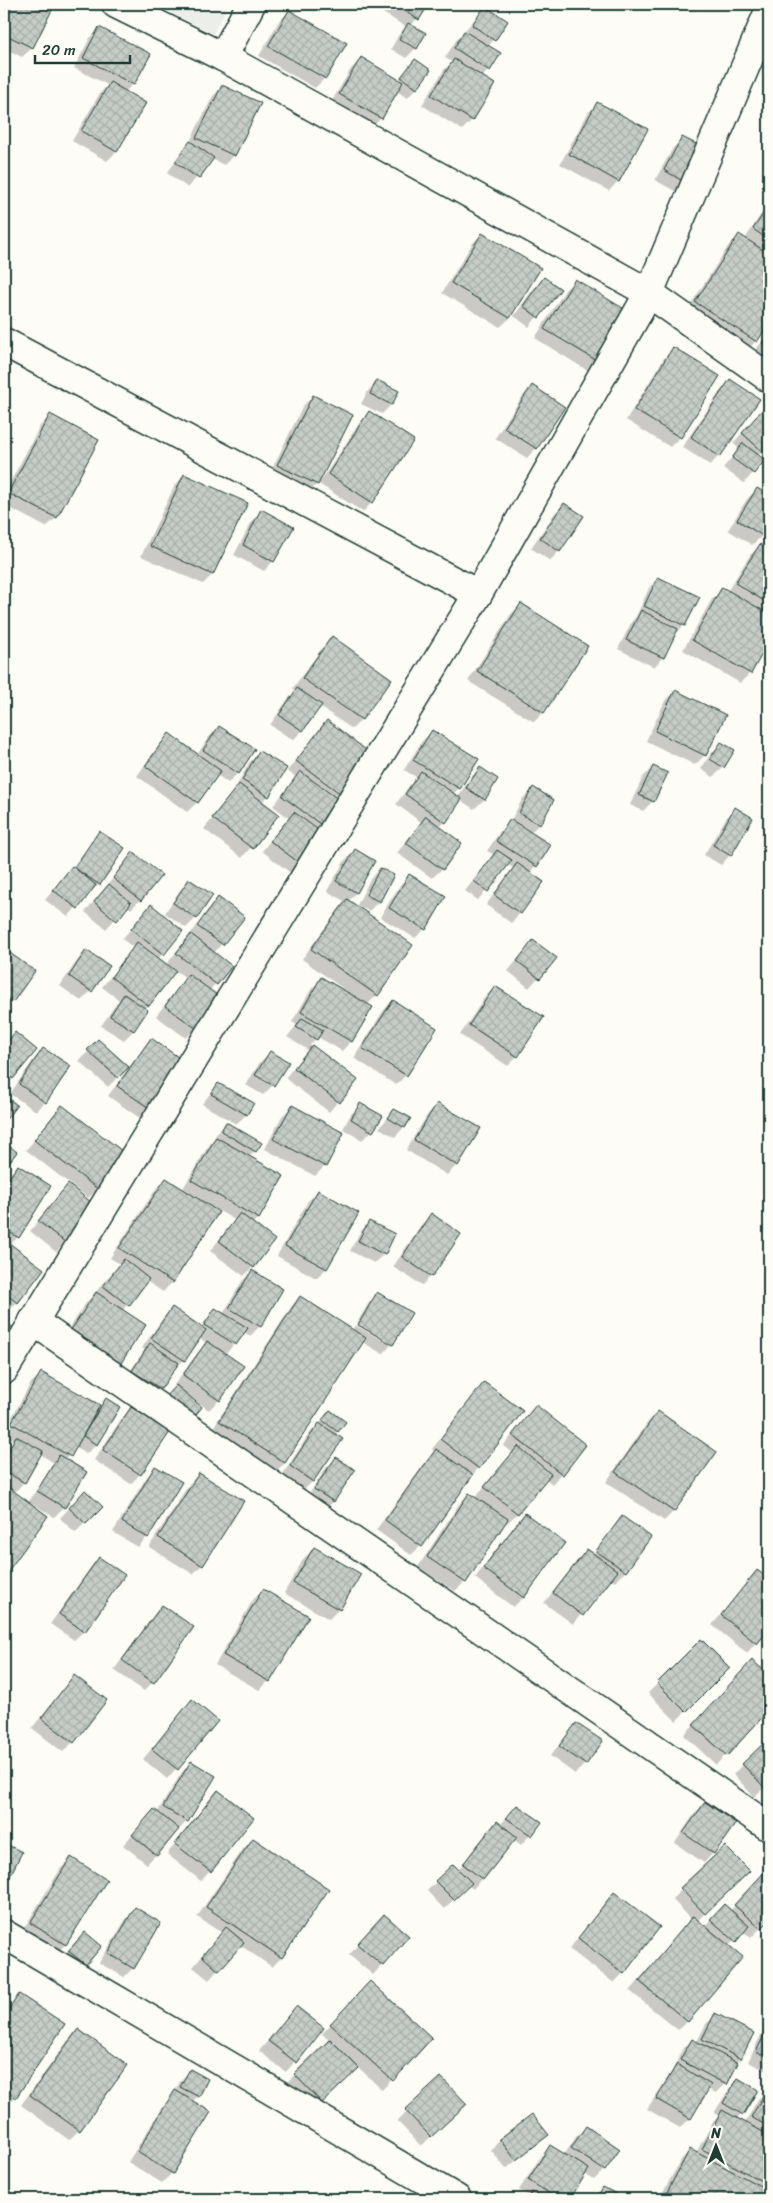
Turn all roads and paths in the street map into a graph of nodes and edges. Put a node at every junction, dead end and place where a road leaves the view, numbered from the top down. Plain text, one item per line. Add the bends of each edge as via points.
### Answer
1 (116, 4) edge
2 (250, 4) edge
3 (769, 11) edge
4 (223, 57) junction
5 (648, 293) junction
6 (4, 342) edge
7 (769, 378) edge
8 (478, 594) junction
9 (33, 1321) junction
10 (4, 1370) edge
11 (769, 1827) edge
12 (4, 1934) edge
13 (457, 2199) edge

1 - 4 street
2 - 4 street
3 - 5 street
4 - 5 street
5 - 7 street
5 - 8 street
6 - 8 street
8 - 9 street
9 - 10 street
9 - 11 street
12 - 13 street

